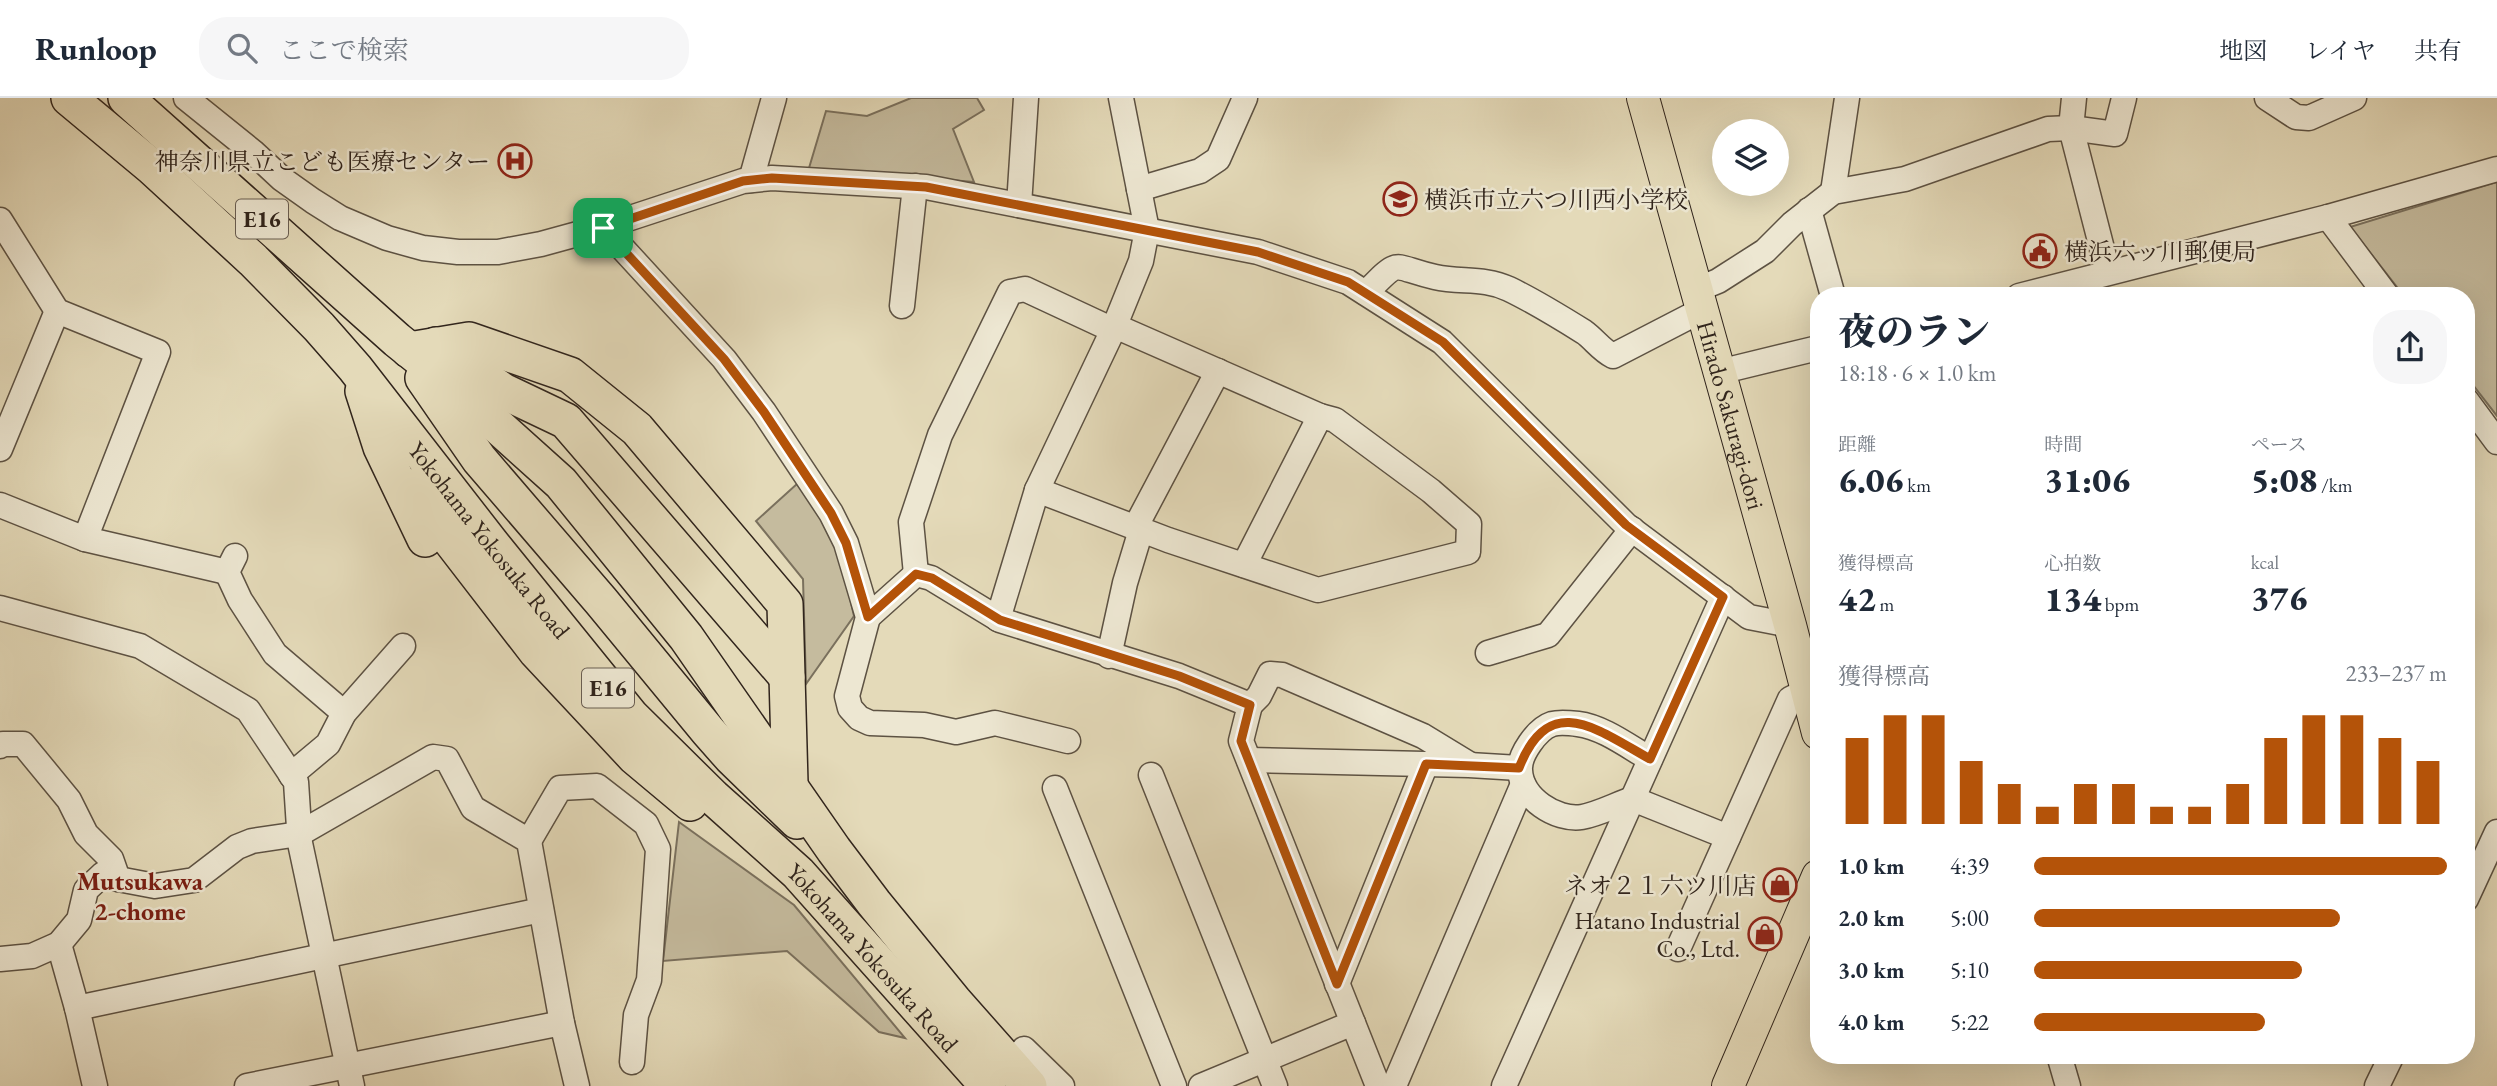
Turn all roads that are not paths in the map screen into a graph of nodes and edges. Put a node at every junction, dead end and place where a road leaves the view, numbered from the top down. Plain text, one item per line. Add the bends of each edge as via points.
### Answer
1 (68, 98) edge
2 (127, 98) edge
3 (186, 98) edge
4 (774, 98) edge
5 (1026, 98) edge
6 (1121, 98) edge
7 (1245, 98) edge
8 (1643, 98) edge
9 (1847, 98) edge
10 (2124, 98) edge
11 (2267, 98) edge
12 (2354, 98) edge
13 (2067, 99) edge
14 (2299, 107) edge
15 (2071, 128) junction
16 (2497, 169) edge
17 (751, 180) junction
18 (915, 186) junction
19 (1139, 189) junction
20 (1833, 191) junction
21 (1019, 205) junction
22 (1809, 211) junction
23 (2328, 218) junction
24 (0, 220) edge
25 (603, 228) junction
26 (1147, 230) junction
27 (2108, 272) junction
28 (1830, 287) edge
29 (2052, 287) edge
30 (2380, 287) edge
31 (1366, 293) junction
32 (1699, 300) junction
33 (902, 306) dead end
34 (57, 311) junction
35 (1114, 328) junction
36 (427, 350) junction
37 (1810, 350) edge
38 (355, 368) junction
39 (1219, 371) junction
40 (1719, 372) junction
41 (503, 391) junction
42 (391, 408) junction
43 (2475, 412) edge
44 (1320, 416) junction
45 (482, 430) junction
46 (2497, 442) edge
47 (0, 449) edge
48 (425, 480) junction
49 (1037, 490) junction
50 (0, 505) edge
51 (1138, 529) junction
52 (1632, 529) junction
53 (85, 539) junction
54 (1244, 565) junction
55 (916, 574) junction
56 (1723, 597) junction
57 (0, 608) edge
58 (868, 617) junction
59 (998, 619) junction
60 (1790, 625) junction
61 (403, 646) dead end
62 (786, 651) junction
63 (1488, 653) dead end
64 (1109, 656) junction
65 (1808, 691) junction
66 (1810, 699) edge
67 (1250, 705) junction
68 (344, 713) junction
69 (708, 731) junction
70 (1068, 741) dead end
71 (0, 746) edge
72 (1650, 759) junction
73 (1249, 760) junction
74 (784, 761) junction
75 (1426, 764) junction
76 (1469, 765) junction
77 (291, 775) junction
78 (1152, 775) dead end
79 (1521, 776) junction
80 (1055, 788) dead end
81 (677, 793) junction
82 (1633, 799) junction
83 (2497, 832) edge
84 (299, 834) junction
85 (1728, 837) junction
86 (529, 841) junction
87 (118, 879) junction
88 (800, 880) junction
89 (2475, 880) edge
90 (1810, 895) edge
91 (541, 910) junction
92 (59, 944) junction
93 (1678, 949) dead end
94 (324, 955) junction
95 (0, 959) edge
96 (1337, 984) junction
97 (77, 1008) junction
98 (942, 1011) junction
99 (562, 1023) junction
100 (1353, 1023) junction
101 (1024, 1049) dead end
102 (1265, 1059) junction
103 (632, 1062) dead end
104 (2062, 1064) edge
105 (2388, 1064) edge
106 (349, 1076) edge
107 (94, 1086) edge
108 (247, 1086) edge
109 (577, 1086) edge
110 (988, 1086) edge
111 (1029, 1086) edge
112 (1062, 1086) edge
113 (1174, 1086) edge
114 (1201, 1086) edge
115 (1275, 1086) edge
116 (1378, 1086) edge
117 (1394, 1086) edge
118 (1504, 1086) edge
119 (1728, 1086) edge
120 (2068, 1086) edge
121 (2377, 1086) edge

1 - 38 highway, Yokohama Yokosuka Road / E16 via 253,260
2 - 36 highway, Yokohama Yokosuka Road / E16
3 - 25 street via 313,201 387,238 424,248 498,252
4 - 17 street
5 - 21 street
6 - 19 street
7 - 19 street via 1218,159 1200,171
8 - 32 main road, Hirado Sakuragi-dori
9 - 20 street
10 - 15 street via 2115,134
11 - 14 street
12 - 14 street via 2309,118
13 - 15 street
15 - 20 street via 2048,129 1905,179
15 - 27 street
16 - 23 street
17 - 18 street via 821,179
17 - 25 street
18 - 21 street
18 - 33 street
19 - 26 street
20 - 22 street
21 - 26 street
22 - 28 street
22 - 32 street
23 - 27 street
23 - 30 street
24 - 34 street
25 - 58 street via 724,359 764,412 836,523
26 - 31 street via 1258,252 1348,282
26 - 35 street via 1141,261
27 - 29 street
31 - 32 street via 1390,269 1401,266 1436,278 1482,280 1507,288 1586,334 1612,356
31 - 52 street via 1443,342 1513,424
32 - 40 main road, Hirado Sakuragi-dori
34 - 47 street
34 - 53 street via 158,352
35 - 39 street
35 - 49 street
35 - 55 street via 1025,289 1010,292 940,435 911,522
36 - 41 highway
36 - 45 highway
36 - 62 highway via 561,401 585,419
36 - 62 highway via 469,340 570,375 637,429 785,604
36 - 69 highway via 479,459
36 - 74 highway, Yokohama Yokosuka Road / E16 via 561,483
37 - 40 street
38 - 42 highway, Yokohama Yokosuka Road / E16
38 - 81 highway via 381,447 434,558 608,759
39 - 44 street
39 - 51 street
40 - 60 main road, Hirado Sakuragi-dori
41 - 62 highway via 566,421
41 - 74 highway via 542,430 560,440 663,554
42 - 48 highway
42 - 69 highway via 434,439 673,713
42 - 88 highway, Yokohama Yokosuka Road / E16 via 499,553 631,716
43 - 46 street
44 - 54 street
44 - 54 street via 1335,420 1433,489 1469,524 1468,552 1318,590
45 - 74 highway
45 - 74 highway via 769,781
48 - 81 highway via 448,537 537,651 635,757
48 - 88 highway via 548,640 666,769
49 - 51 street
49 - 59 street
50 - 53 street
51 - 54 street
51 - 64 street
52 - 56 street
52 - 63 street via 1548,635
53 - 68 street via 231,564 240,600 275,654
55 - 58 street
55 - 59 street via 932,578
56 - 60 street via 1749,617
56 - 72 street
57 - 77 street via 140,646 248,710
58 - 70 street via 847,696 859,718 956,732 995,723
59 - 64 street
60 - 65 main road, Hirado Sakuragi-dori
61 - 68 street
62 - 74 highway
64 - 67 street via 1179,676
65 - 66 main road, Hirado Sakuragi-dori
65 - 85 street via 1790,699
67 - 73 street via 1241,741
67 - 76 street via 1270,674 1282,675 1423,736
68 - 77 street via 328,744
69 - 74 highway via 731,757
71 - 87 street via 23,744 69,800 86,834 111,859
72 - 79 street via 1582,724 1551,724 1525,752
72 - 82 street
73 - 75 street
73 - 96 street
74 - 98 highway, Yokohama Yokosuka Road / E16
75 - 76 street
75 - 96 street
76 - 79 street
77 - 84 street via 296,782
78 - 102 street
79 - 82 street via 1535,800 1568,817 1582,817
79 - 117 street
80 - 113 street
81 - 88 highway via 741,846
82 - 85 street
82 - 118 street
83 - 89 street
84 - 86 street via 433,757 447,759 472,808
84 - 87 street via 237,847 194,880 155,886
84 - 94 street
85 - 93 street
86 - 91 street
86 - 103 street via 559,788 597,786 646,824 659,849 649,980 636,1016
87 - 92 street via 103,874 86,890 79,920
88 - 98 highway, Yokohama Yokosuka Road / E16
90 - 119 main road
91 - 94 street
91 - 99 street
92 - 95 street via 32,956
92 - 97 street
94 - 97 street
94 - 106 street
96 - 100 street
97 - 107 street
98 - 110 highway, Yokohama Yokosuka Road / E16
98 - 111 highway, Yokohama Yokosuka Road / E16
99 - 106 street
99 - 109 street
100 - 102 street
100 - 116 street
101 - 112 street
102 - 114 street
102 - 115 street
104 - 120 street
105 - 121 street
106 - 108 street

